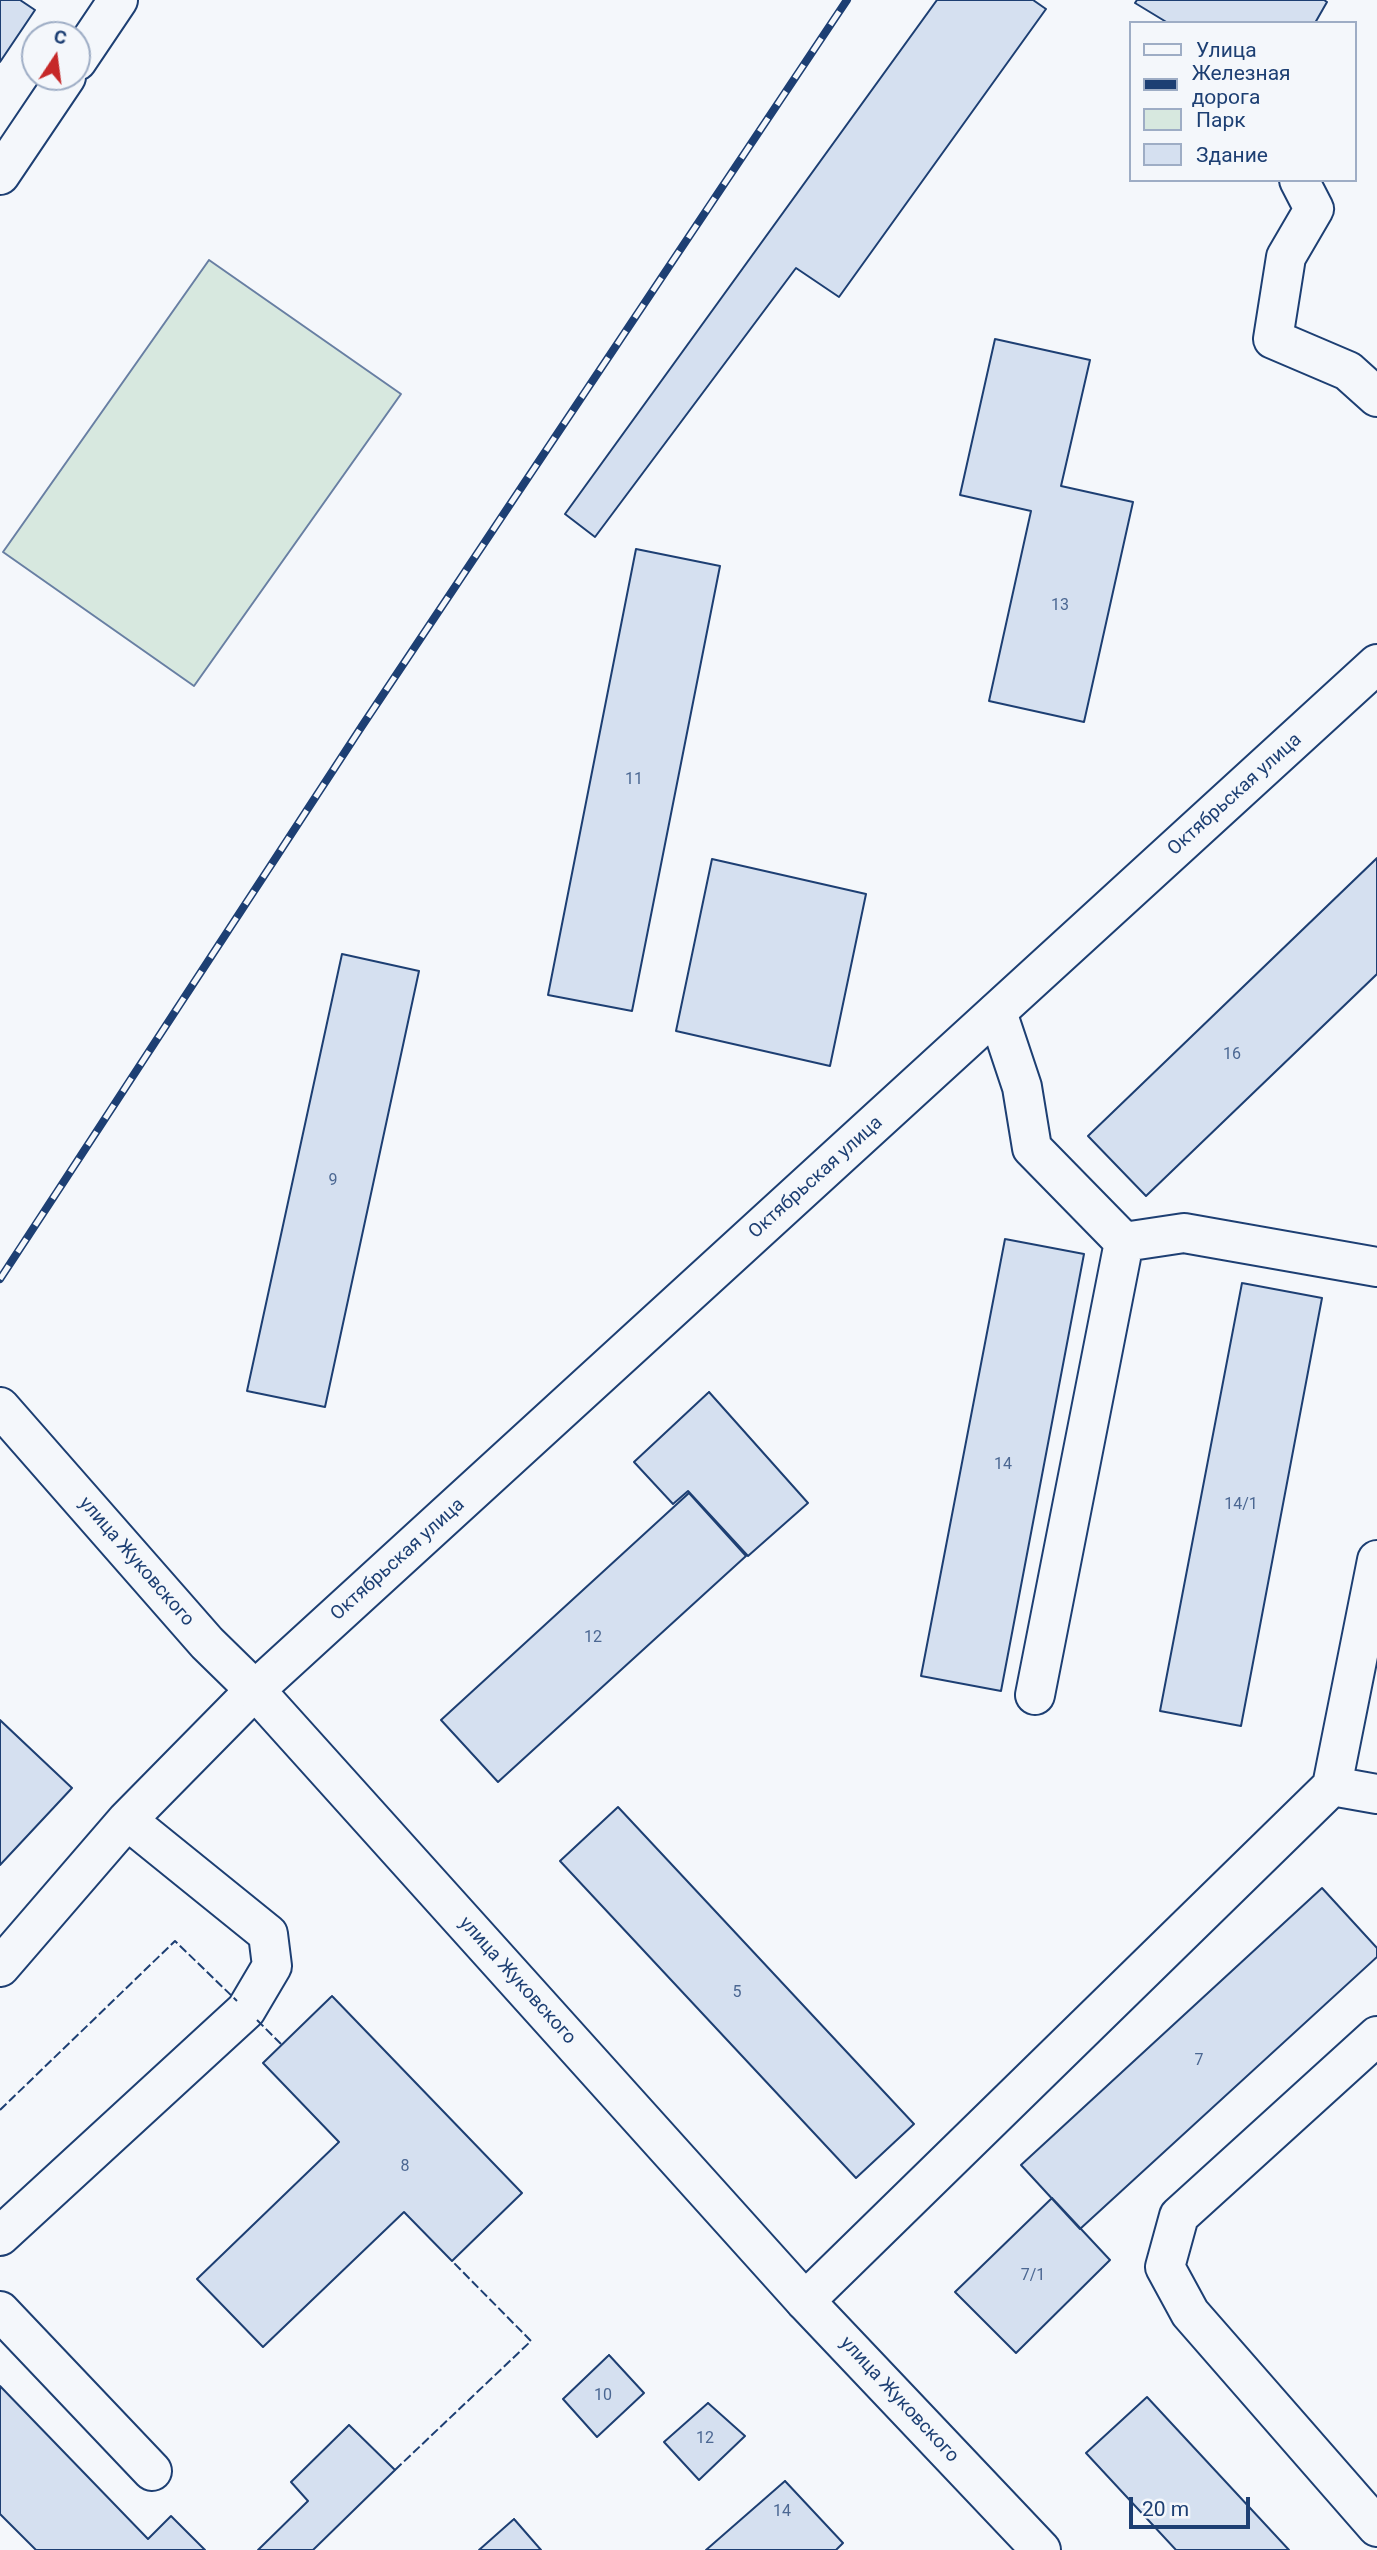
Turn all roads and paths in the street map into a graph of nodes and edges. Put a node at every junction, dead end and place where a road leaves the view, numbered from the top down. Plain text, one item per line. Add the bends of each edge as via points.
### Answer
1 (117, 1) edge
2 (91, 40) edge
3 (56, 91) edge
4 (0, 174) edge
5 (1300, 182) edge
6 (1377, 397) edge
7 (1377, 664) edge
8 (997, 1012) junction
9 (1124, 1242) junction
10 (1377, 1267) edge
11 (0, 1407) edge
12 (1377, 1560) edge
13 (255, 1690) junction
14 (1035, 1695) dead end
15 (1332, 1786) junction
16 (1377, 1794) edge
17 (127, 1820) junction
18 (0, 1967) edge
19 (1377, 2036) edge
20 (0, 2236) edge
21 (805, 2301) junction
22 (0, 2311) edge
23 (152, 2471) dead end
24 (1377, 2527) edge
25 (1041, 2550) edge

1 - 2 main road
3 - 4 main road
5 - 6 main road via 1314,209 1286,257 1273,339 1348,371
7 - 8 main road, Октябрьская улица
8 - 9 main road via 1022,1087 1032,1148
8 - 13 main road, Октябрьская улица
9 - 10 main road via 1184,1233
9 - 14 main road
11 - 13 main road, улица Жуковского via 207,1643
12 - 15 main road
13 - 17 main road, Октябрьская улица
13 - 21 main road, улица Жуковского
15 - 16 main road
15 - 21 main road
17 - 18 main road, Октябрьская улица
17 - 20 main road via 268,1934 272,1966 246,2010
19 - 24 main road via 1179,2216 1165,2267 1190,2313
21 - 25 main road, улица Жуковского
22 - 23 main road

